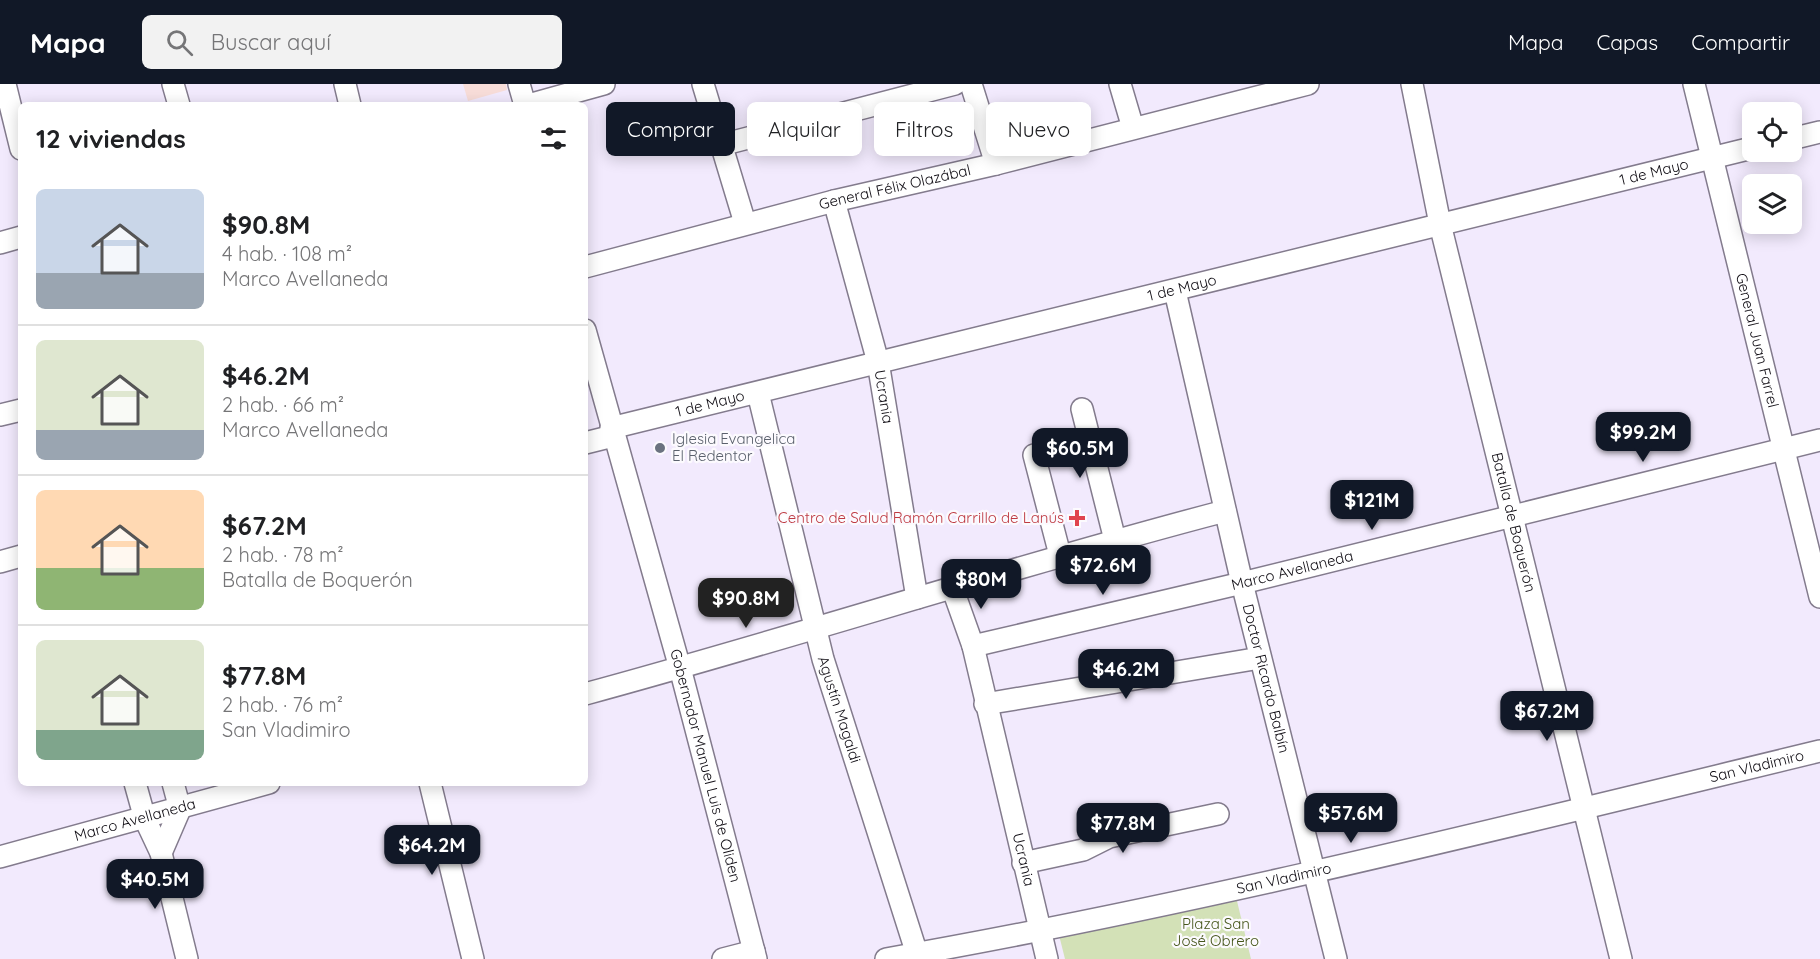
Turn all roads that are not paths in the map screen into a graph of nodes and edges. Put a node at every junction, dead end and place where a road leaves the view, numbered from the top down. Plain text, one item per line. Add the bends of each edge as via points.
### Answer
1 (4, 84) edge
2 (173, 84) edge
3 (345, 84) edge
4 (519, 84) edge
5 (604, 84) edge
6 (703, 84) edge
7 (955, 84) edge
8 (971, 84) edge
9 (1120, 84) edge
10 (1308, 84) edge
11 (1412, 84) edge
12 (1694, 84) edge
13 (177, 102) edge
14 (349, 102) edge
15 (525, 102) edge
16 (537, 102) edge
17 (708, 102) edge
18 (1133, 128) junction
19 (1820, 132) edge
20 (1802, 136) edge
21 (18, 138) edge
22 (735, 141) edge
23 (1742, 150) edge
24 (724, 156) edge
25 (1712, 158) junction
26 (996, 164) junction
27 (834, 201) junction
28 (745, 223) junction
29 (1440, 224) junction
30 (18, 238) edge
31 (0, 243) edge
32 (588, 266) edge
33 (1175, 291) junction
34 (588, 356) edge
35 (878, 362) junction
36 (758, 393) junction
37 (593, 398) edge
38 (1082, 409) dead end
39 (18, 411) edge
40 (0, 415) edge
41 (612, 432) junction
42 (1820, 440) edge
43 (588, 442) edge
44 (1783, 449) junction
45 (1034, 455) dead end
46 (1225, 511) junction
47 (1512, 516) junction
48 (1115, 540) junction
49 (1060, 555) junction
50 (18, 557) edge
51 (0, 562) edge
52 (1242, 583) junction
53 (952, 587) junction
54 (1820, 597) edge
55 (917, 598) junction
56 (815, 630) junction
57 (974, 646) junction
58 (1260, 658) junction
59 (681, 668) junction
60 (588, 693) edge
61 (985, 704) junction
62 (1820, 752) edge
63 (136, 786) edge
64 (174, 786) edge
65 (259, 786) edge
66 (431, 786) edge
67 (180, 809) junction
68 (1583, 809) junction
69 (1218, 814) dead end
70 (145, 819) junction
71 (161, 853) junction
72 (0, 857) edge
73 (1023, 863) junction
74 (1315, 873) junction
75 (1040, 930) junction
76 (917, 954) junction
77 (755, 955) edge
78 (187, 959) edge
79 (473, 959) edge
80 (723, 959) edge
81 (886, 959) edge
82 (1047, 959) edge
83 (1336, 959) edge
84 (1621, 959) edge

1 - 21 street
2 - 13 street
3 - 14 street
4 - 15 street
5 - 16 street
6 - 17 street
7 - 22 street
8 - 26 street
9 - 18 street
10 - 18 street, General Félix Olazábal
11 - 29 street, Batalla de Boquerón
12 - 25 street, General Juan Farrel
18 - 26 street, General Félix Olazábal
19 - 20 street
23 - 25 street, 1 de Mayo
24 - 28 street
25 - 29 street, 1 de Mayo
25 - 44 street, General Juan Farrel
26 - 27 street, General Félix Olazábal
27 - 28 street, General Félix Olazábal
27 - 35 street, Ucrania
28 - 32 street, General Félix Olazábal
29 - 33 street, 1 de Mayo
29 - 47 street, Batalla de Boquerón
30 - 31 street
33 - 35 street, 1 de Mayo
33 - 46 street, Doctor Ricardo Balbín
34 - 37 street, Gobernador Manuel Luis de Oliden
35 - 36 street, 1 de Mayo
35 - 55 street, Ucrania
36 - 41 street, 1 de Mayo
36 - 56 street, Agustín Magaldi
37 - 41 street, Gobernador Manuel Luis de Oliden
38 - 48 street
39 - 40 street
41 - 43 street, 1 de Mayo
41 - 59 street, Gobernador Manuel Luis de Oliden
42 - 44 street, Marco Avellaneda
44 - 47 street, Marco Avellaneda
44 - 54 street, General Juan Farrel
45 - 49 street
46 - 48 street
46 - 52 street, Doctor Ricardo Balbín
47 - 52 street, Marco Avellaneda
47 - 68 street, Batalla de Boquerón
48 - 49 street
49 - 53 street
50 - 51 street
52 - 57 street, Marco Avellaneda
52 - 58 street, Doctor Ricardo Balbín
53 - 55 street
53 - 57 street, Ucrania
55 - 56 street
56 - 59 street
56 - 76 street, Agustín Magaldi
57 - 61 street, Ucrania
58 - 61 street
58 - 74 street, Doctor Ricardo Balbín
59 - 60 street
59 - 77 street, Gobernador Manuel Luis de Oliden
61 - 73 street, Ucrania
62 - 68 street, San Vladimiro
63 - 70 street
64 - 67 street
65 - 67 street, Marco Avellaneda
66 - 79 street
67 - 70 street, Marco Avellaneda
67 - 71 street
68 - 74 street, San Vladimiro
68 - 84 street, Batalla de Boquerón
69 - 73 street via 1109,837 1083,850
70 - 71 street
70 - 72 street, Marco Avellaneda
71 - 78 street
73 - 75 street, Ucrania
74 - 75 street, San Vladimiro
74 - 83 street, Doctor Ricardo Balbín
75 - 76 street, San Vladimiro
75 - 82 street, Ucrania
76 - 81 street, San Vladimiro
77 - 80 street

